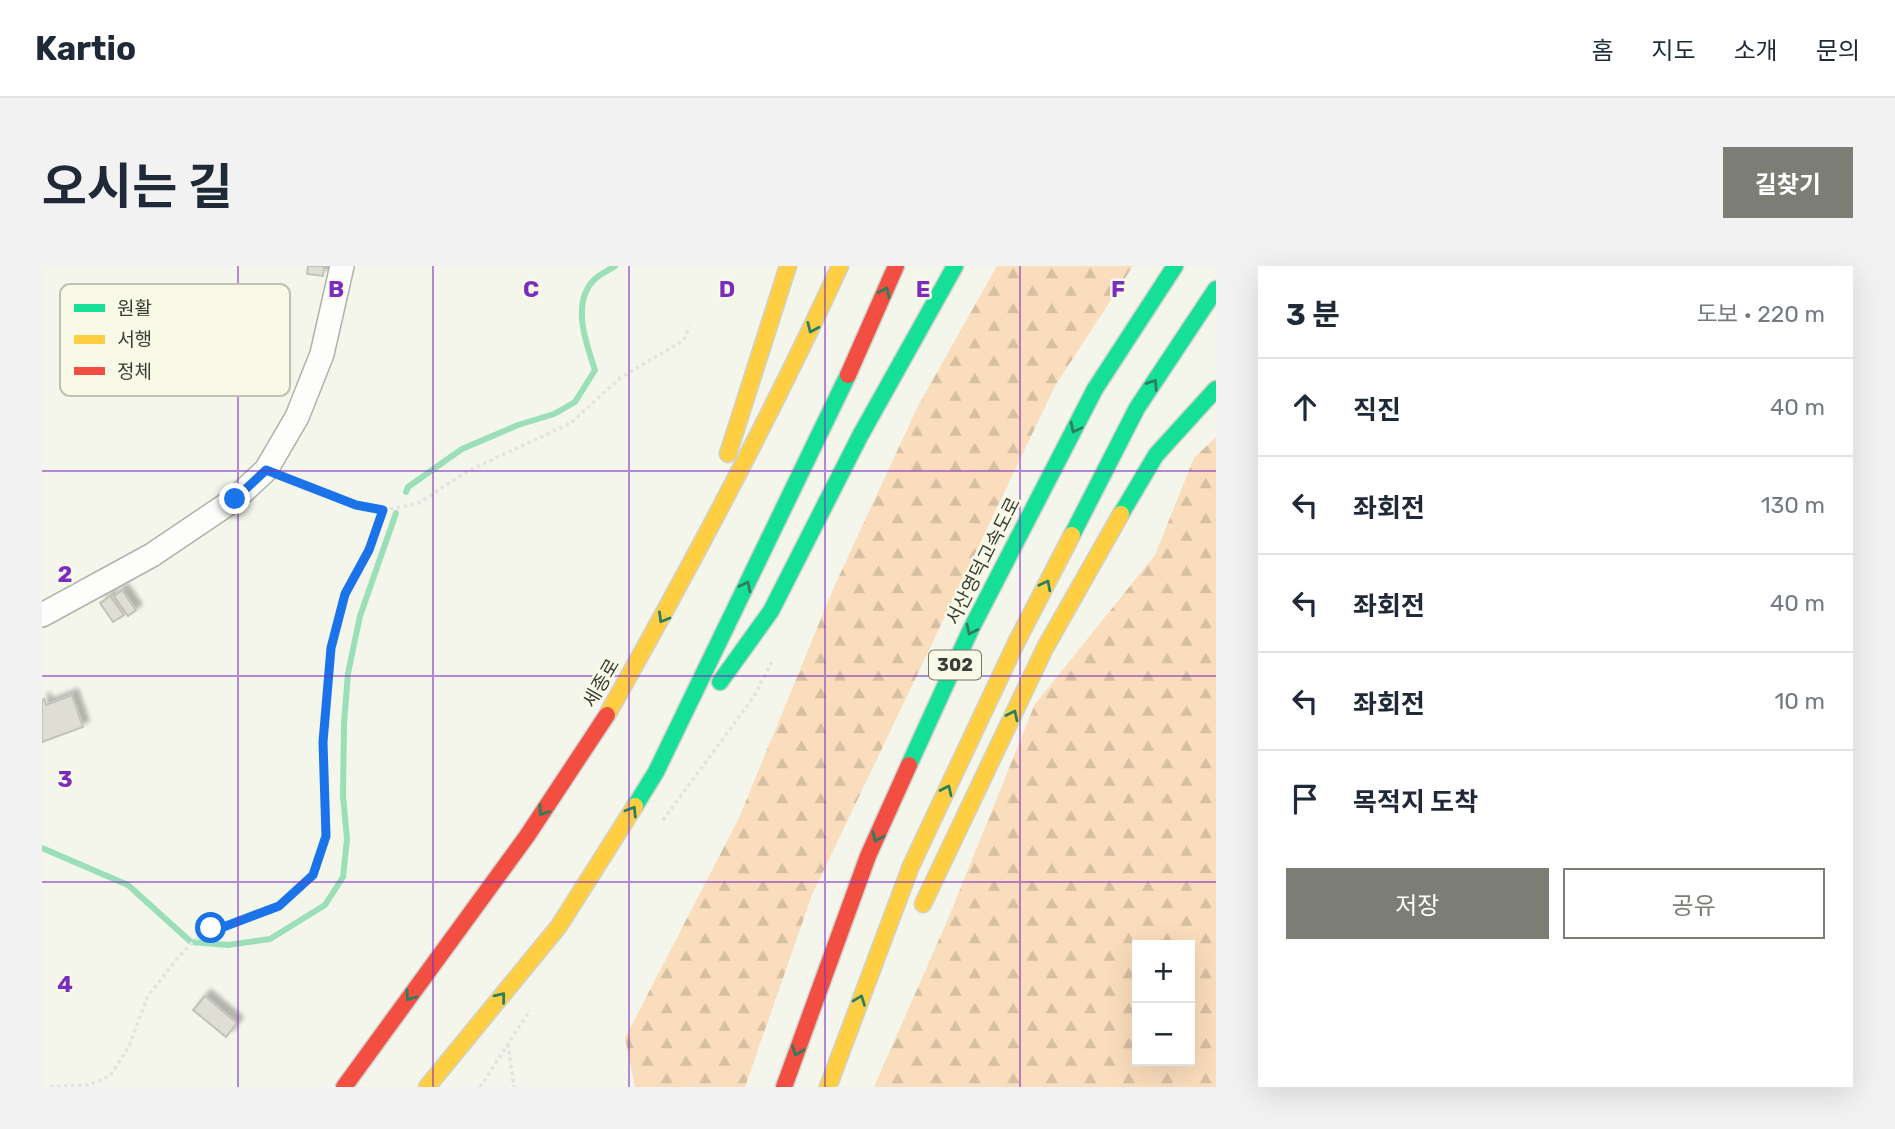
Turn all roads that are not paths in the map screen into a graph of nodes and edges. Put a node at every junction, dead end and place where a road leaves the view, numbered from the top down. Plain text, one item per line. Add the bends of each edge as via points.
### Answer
1 (342, 266) edge
2 (788, 266) edge
3 (839, 266) edge
4 (896, 266) edge
5 (955, 266) edge
6 (1161, 266) edge
7 (1175, 266) edge
8 (1216, 289) edge
9 (1095, 389) junction
10 (1216, 389) edge
11 (677, 591) junction
12 (42, 615) edge
13 (656, 772) junction
14 (916, 918) dead end
15 (877, 1003) dead end
16 (344, 1087) edge
17 (427, 1087) edge
18 (784, 1087) edge
19 (828, 1087) edge
20 (837, 1087) edge

1 - 12 street via 322,354 297,417 266,470 235,499 152,555
2 - 11 highway via 724,465
3 -> 11 highway, 세종로 via 805,344
13 -> 4 highway
5 - 13 highway via 860,436 771,611
6 - 9 highway
7 - 9 highway, 서산영덕고속도로 / 302
19 -> 8 highway, 302 via 911,866 1017,641 1137,408
9 -> 18 highway, 서산영덕고속도로 / 302 via 971,629 868,856
14 -> 10 highway via 1045,648 1101,547 1156,455
11 -> 16 highway, 세종로 via 604,721
17 -> 13 highway via 559,926
15 - 20 highway

